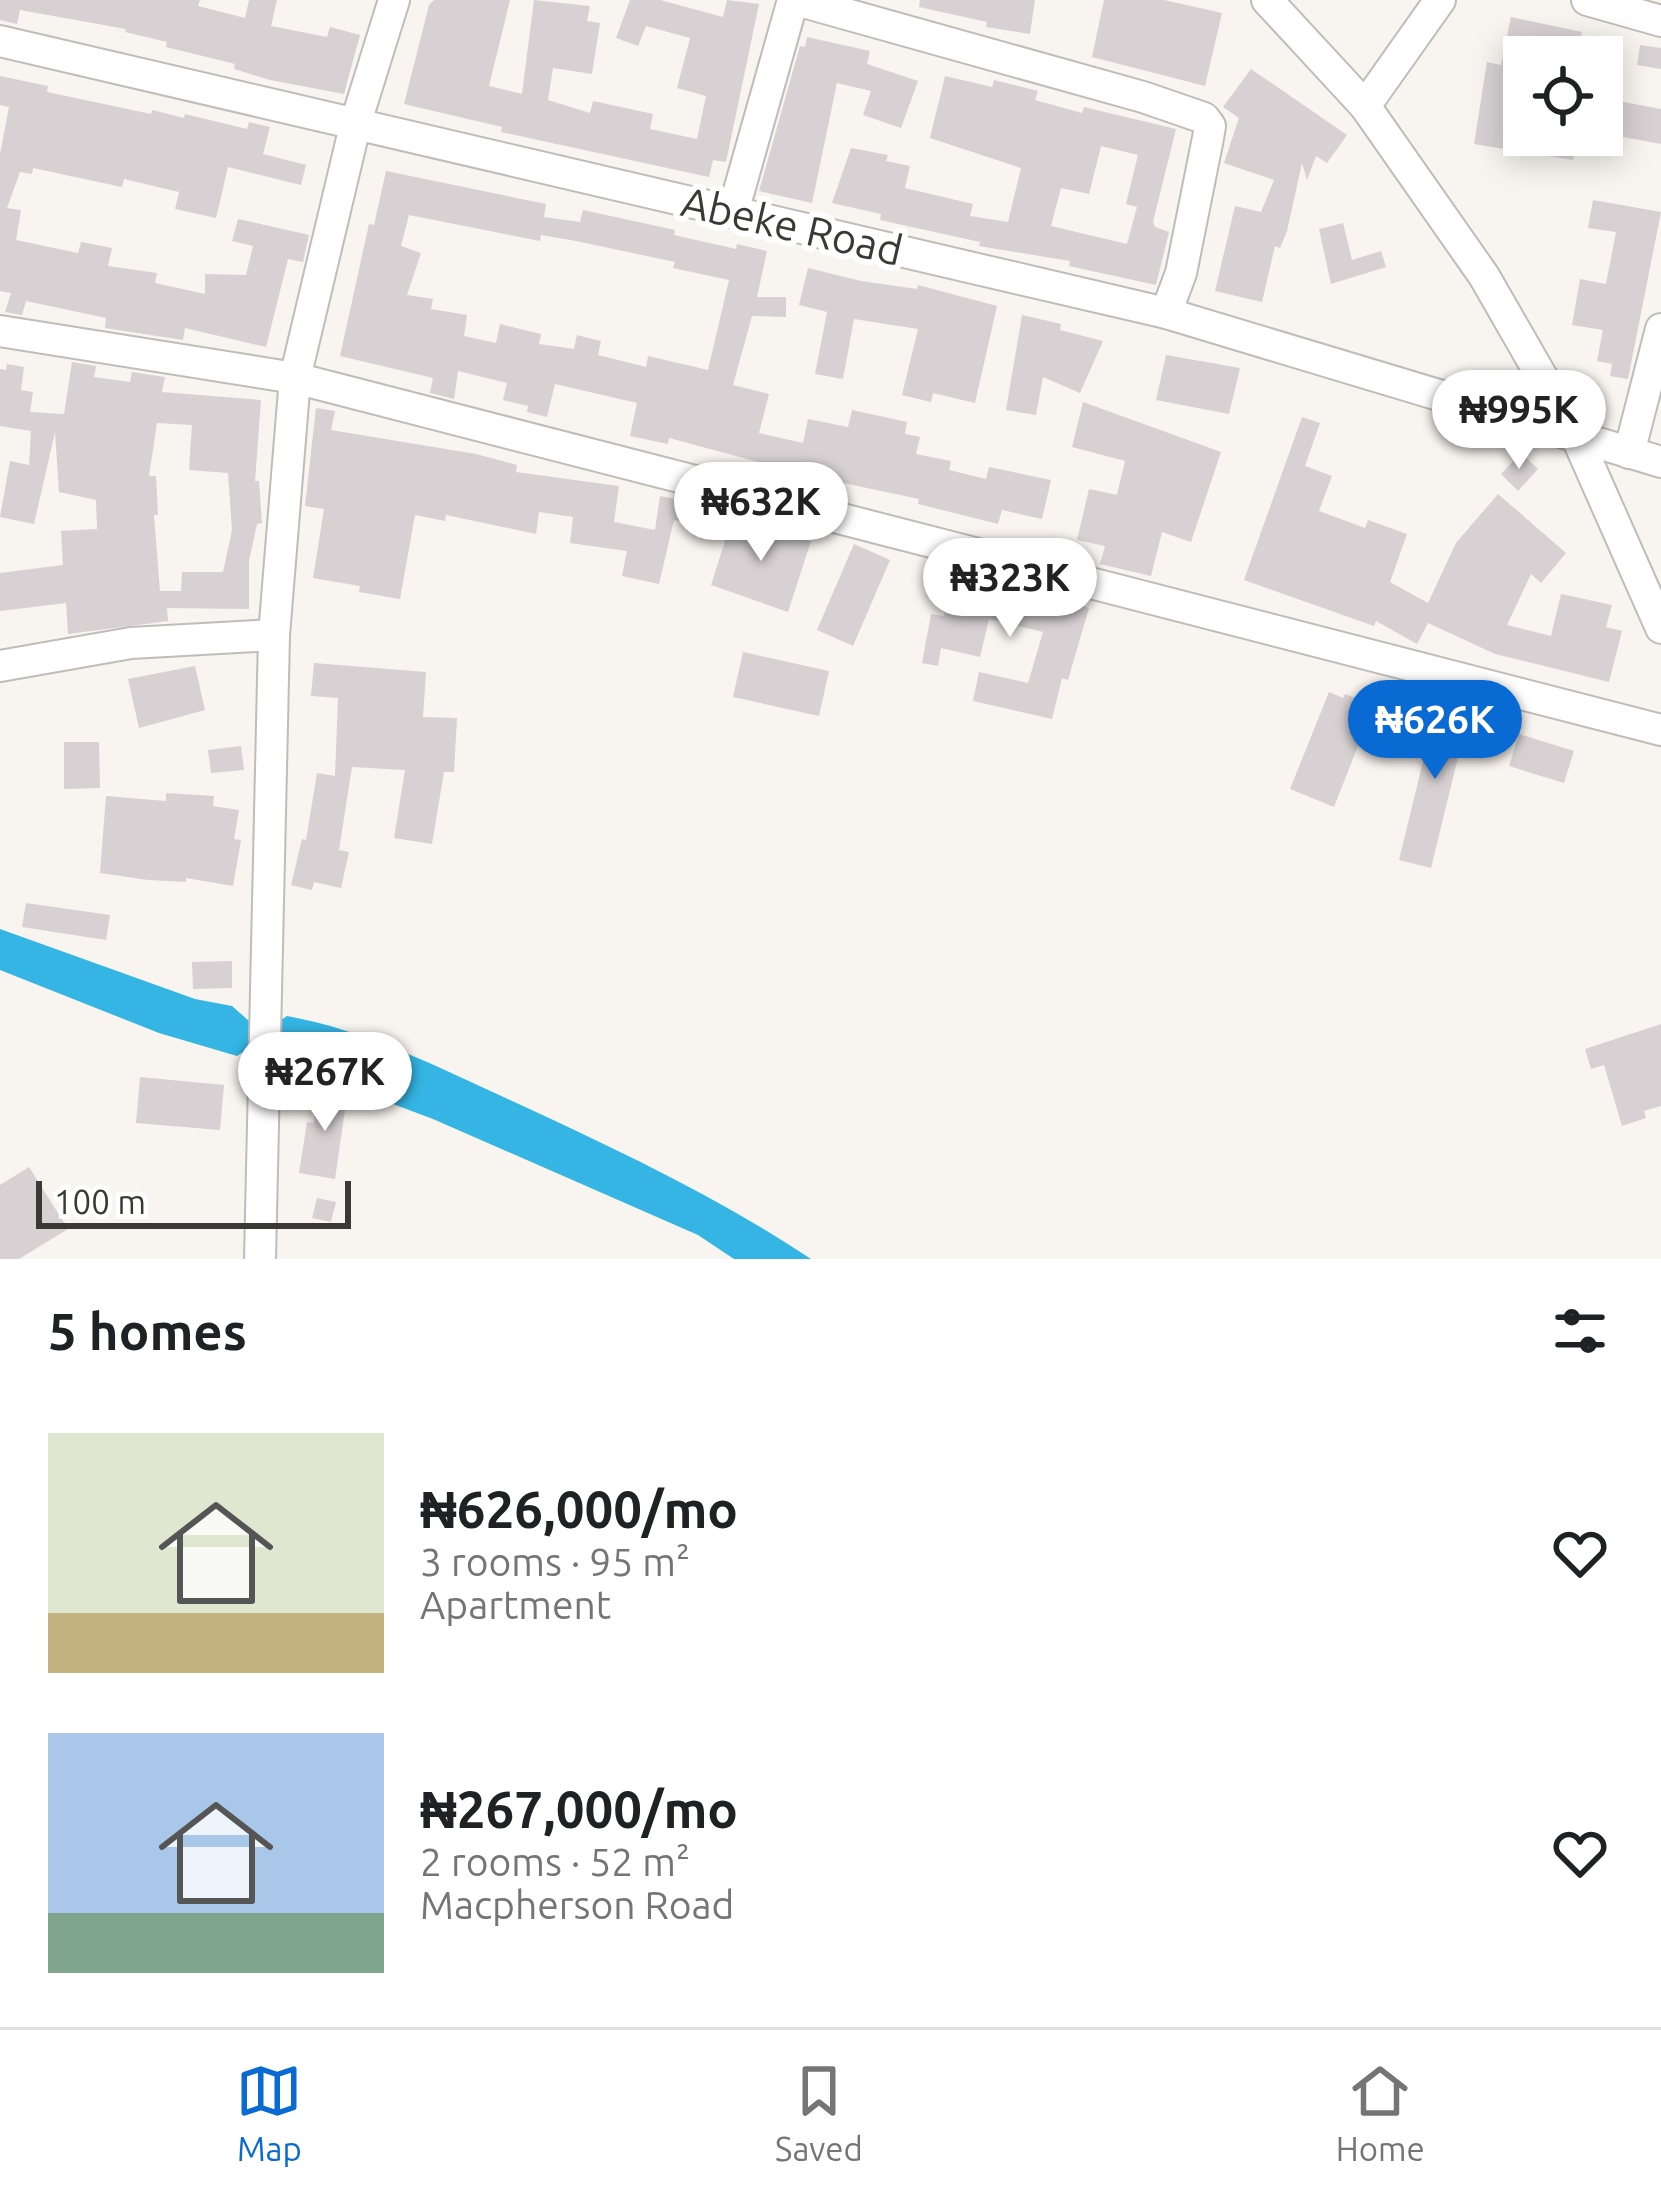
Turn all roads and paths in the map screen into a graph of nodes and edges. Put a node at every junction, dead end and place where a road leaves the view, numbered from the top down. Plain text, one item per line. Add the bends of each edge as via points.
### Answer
1 (394, 0) edge
2 (795, 0) edge
3 (1267, 0) edge
4 (1440, 0) edge
5 (1587, 0) edge
6 (1661, 21) edge
7 (0, 41) edge
8 (1365, 106) junction
9 (356, 122) junction
10 (733, 212) junction
11 (1166, 313) junction
12 (1661, 329) edge
13 (0, 331) edge
14 (295, 378) junction
15 (1576, 438) junction
16 (1629, 453) junction
17 (1661, 462) edge
18 (1661, 628) edge
19 (274, 635) junction
20 (0, 666) edge
21 (1661, 730) edge
22 (260, 1259) edge

1 - 9 street
2 - 10 street
2 - 11 street via 1204,118 1205,155
3 - 8 street
4 - 8 street
5 - 6 street
7 - 9 street, Abeke Road
8 - 15 street via 1484,276
9 - 10 street, Abeke Road
9 - 14 street
10 - 11 street, Abeke Road
11 - 15 street, Abeke Road
12 - 16 street
13 - 14 street
14 - 19 street
14 - 21 street
15 - 16 street, Abeke Road
15 - 18 street
16 - 17 street, Abeke Road
19 - 20 street via 130,643
19 - 22 street

